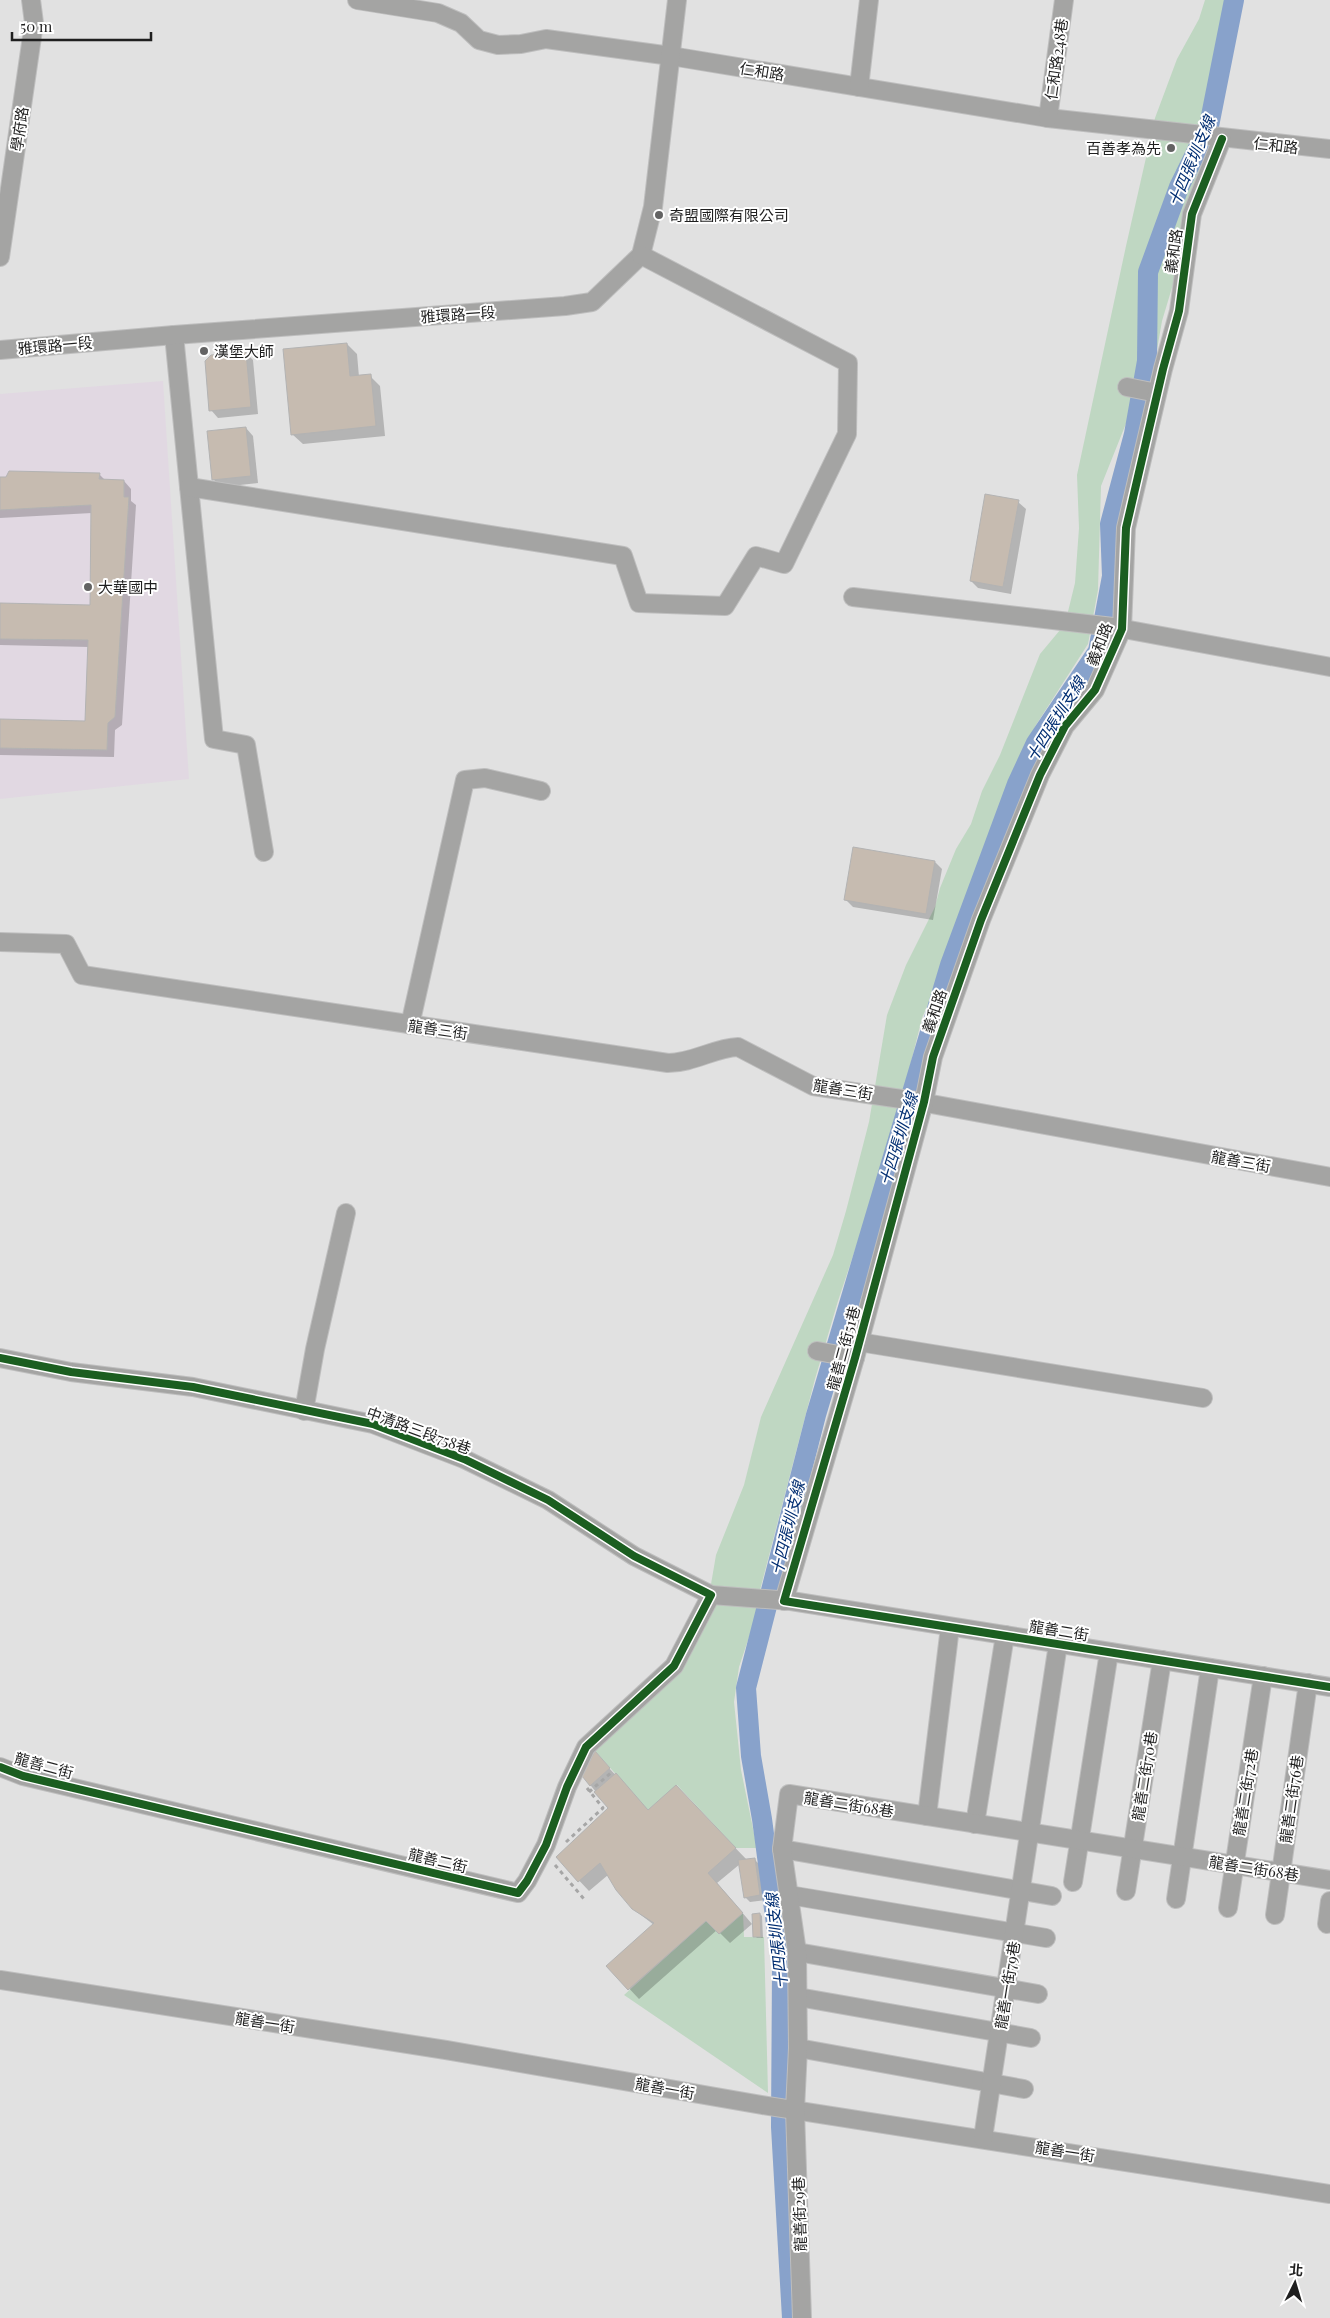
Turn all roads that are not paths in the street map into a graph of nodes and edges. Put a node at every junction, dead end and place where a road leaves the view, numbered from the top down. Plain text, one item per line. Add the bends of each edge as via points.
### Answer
1 (31, 0) edge
2 (357, 0) edge
3 (677, 0) edge
4 (869, 0) edge
5 (1064, 0) edge
6 (671, 56) junction
7 (858, 87) junction
8 (1048, 118) junction
9 (1222, 139) junction
10 (1330, 149) edge
11 (641, 255) junction
12 (0, 257) edge
13 (174, 335) junction
14 (0, 350) edge
15 (1127, 387) dead end
16 (1157, 393) junction
17 (189, 486) junction
18 (853, 597) dead end
19 (1118, 628) junction
20 (1330, 667) edge
21 (541, 791) dead end
22 (264, 852) dead end
23 (0, 942) edge
24 (410, 1025) junction
25 (920, 1102) junction
26 (1330, 1177) edge
27 (346, 1213) dead end
28 (857, 1350) junction
29 (817, 1351) dead end
30 (0, 1358) edge
31 (1203, 1398) dead end
32 (304, 1411) junction
33 (711, 1595) junction
34 (784, 1601) junction
35 (950, 1626) junction
36 (1005, 1635) junction
37 (1058, 1644) junction
38 (1110, 1652) junction
39 (1162, 1660) junction
40 (1210, 1668) junction
41 (1262, 1676) junction
42 (1308, 1683) junction
43 (1330, 1687) edge
44 (0, 1767) edge
45 (927, 1816) junction
46 (975, 1824) junction
47 (1031, 1833) junction
48 (1080, 1841) junction
49 (782, 1849) junction
50 (1133, 1849) junction
51 (1182, 1857) junction
52 (1234, 1865) junction
53 (1281, 1873) junction
54 (1330, 1880) edge
55 (1073, 1882) dead end
56 (1022, 1890) junction
57 (1126, 1891) dead end
58 (789, 1894) junction
59 (1052, 1896) dead end
60 (1176, 1899) dead end
61 (1330, 1901) edge
62 (1228, 1908) dead end
63 (1275, 1915) dead end
64 (1327, 1924) dead end
65 (1015, 1933) junction
66 (1046, 1938) dead end
67 (797, 1952) junction
68 (0, 1980) edge
69 (1006, 1988) junction
70 (1038, 1994) dead end
71 (798, 1997) junction
72 (1000, 2032) junction
73 (1031, 2038) dead end
74 (798, 2048) junction
75 (992, 2083) junction
76 (1024, 2089) dead end
77 (793, 2109) junction
78 (984, 2138) junction
79 (1330, 2194) edge
80 (802, 2318) edge

1 - 12 street, 學府路 via 34,23
2 - 6 street, 仁和路 via 438,13 461,23 479,40 498,45 546,39
3 - 6 street
4 - 7 street
5 - 8 street, 仁和路248巷
6 - 7 street, 仁和路
6 - 11 street via 653,207
7 - 8 street, 仁和路
8 - 9 street, 仁和路
9 - 10 street, 仁和路
9 - 16 street, 義和路 via 1192,214 1179,311
11 - 13 street, 雅環路一段 via 592,302
11 - 17 street via 848,363 847,434 784,564 756,556 725,606 639,603 623,556
13 - 14 street, 雅環路一段
13 - 17 street
15 - 16 street
16 - 19 street, 義和路 via 1126,528
17 - 22 street via 214,739 246,745
18 - 19 street, 義和路
19 - 20 street, 義和路
19 - 25 street, 義和路 via 1095,690 1065,726 1040,775 981,920
21 - 24 street via 484,778 465,780
23 - 24 street, 龍善三街 via 66,944 82,974
24 - 25 street, 龍善三街 via 668,1063 682,1063 726,1047 738,1047 813,1086
25 - 26 street, 龍善三街
25 - 28 street, 龍善二街51巷
27 - 32 street via 314,1349
28 - 29 street
28 - 31 street, 龍善二街51巷
28 - 34 street, 龍善二街51巷
30 - 32 street, 中清路三段758巷 via 71,1372 193,1387
32 - 33 street, 中清路三段758巷 via 373,1424 464,1459 548,1500 634,1556
33 - 34 street, 龍善二街
33 - 44 street, 龍善二街 via 674,1666 586,1747 546,1845 518,1893 23,1776
34 - 35 street, 龍善二街
35 - 36 street, 龍善二街
35 - 45 street
36 - 37 street, 龍善二街
36 - 46 street
37 - 38 street, 龍善二街
37 - 47 street
38 - 39 street, 龍善二街
38 - 48 street
39 - 40 street, 龍善二街
39 - 50 street, 龍善二街70巷
40 - 41 street, 龍善二街
40 - 51 street
41 - 42 street, 龍善二街
41 - 52 street, 龍善二街72巷
42 - 43 street, 龍善二街
42 - 53 street, 龍善二街76巷
45 - 46 street, 龍善二街68巷
45 - 49 street, 龍善二街68巷 via 789,1794
46 - 47 street, 龍善二街68巷
47 - 48 street, 龍善二街68巷
47 - 56 street, 龍善一街79巷
48 - 50 street, 龍善二街68巷
48 - 55 street
49 - 56 street
49 - 58 street, 龍善二街68巷
50 - 51 street, 龍善二街68巷
50 - 57 street, 龍善二街70巷
51 - 52 street, 龍善二街68巷
51 - 60 street
52 - 53 street, 龍善二街68巷
52 - 62 street, 龍善二街72巷
53 - 54 street, 龍善二街68巷
53 - 63 street, 龍善二街76巷
56 - 59 street
56 - 65 street, 龍善一街79巷
58 - 65 street
58 - 67 street, 龍善二街68巷
61 - 64 street
65 - 66 street
65 - 69 street, 龍善一街79巷
67 - 69 street
67 - 71 street, 龍善二街68巷
68 - 77 street, 龍善一街 via 446,2050
69 - 70 street
69 - 72 street, 龍善一街79巷
71 - 72 street
71 - 74 street, 龍善二街68巷
72 - 73 street
72 - 75 street, 龍善一街79巷
74 - 75 street
74 - 77 street, 龍善二街68巷
75 - 76 street
75 - 78 street, 龍善一街79巷
77 - 78 street, 龍善一街
77 - 80 street, 龍善街29巷
78 - 79 street, 龍善一街

